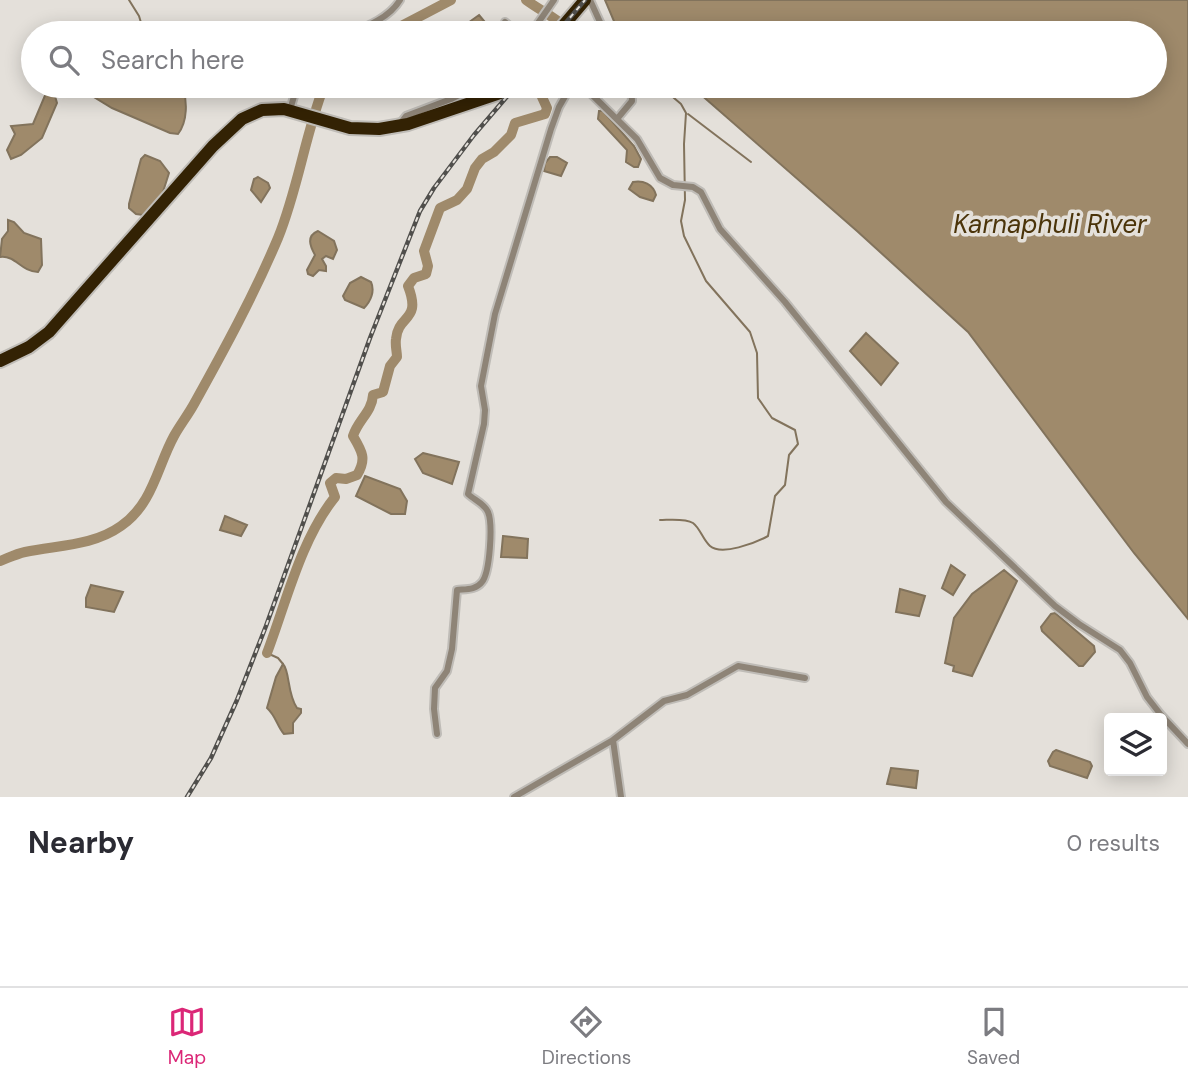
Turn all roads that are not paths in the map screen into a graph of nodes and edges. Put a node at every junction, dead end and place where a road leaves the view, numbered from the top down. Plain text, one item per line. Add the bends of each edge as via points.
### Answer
1 (400, 0) edge
2 (554, 0) edge
3 (588, 0) edge
4 (374, 21) edge
5 (540, 21) edge
6 (569, 21) edge
7 (599, 21) edge
8 (296, 98) edge
9 (453, 98) edge
10 (486, 98) edge
11 (564, 98) edge
12 (595, 98) edge
13 (632, 98) edge
14 (294, 111) junction
15 (617, 120) junction
16 (399, 126) junction
17 (8, 357) edge
18 (805, 678) dead end
19 (437, 734) dead end
20 (613, 740) junction
21 (1188, 744) edge
22 (514, 797) edge
23 (621, 797) edge

1 - 4 street
2 - 5 street
3 - 6 highway
3 - 7 street
8 - 14 street
9 - 16 street via 406,116
10 - 16 highway
11 - 19 street via 508,270 481,379 485,416 468,494 484,505 488,514 488,561 481,584 457,590 452,649 447,671 435,688
12 - 15 street
13 - 15 street
14 - 16 highway via 365,130
14 - 17 highway via 256,112 232,127 48,332
15 - 21 street via 642,145 660,178 693,187 706,199 720,229 785,302 946,502 1055,606 1120,650 1147,697
18 - 20 street via 738,666 687,695 664,701
20 - 22 street
20 - 23 street

